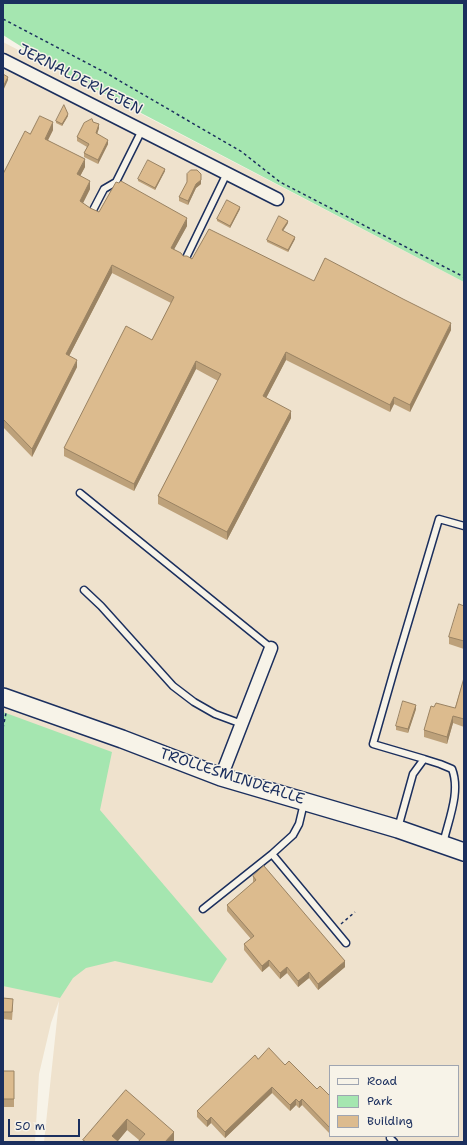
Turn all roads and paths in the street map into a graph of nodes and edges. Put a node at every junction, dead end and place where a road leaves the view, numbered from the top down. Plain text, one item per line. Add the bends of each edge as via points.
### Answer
1 (3, 19) edge
2 (3, 60) edge
3 (142, 130) junction
4 (227, 173) junction
5 (277, 199) dead end
6 (92, 212) edge
7 (185, 260) edge
8 (464, 277) edge
9 (80, 493) dead end
10 (464, 526) edge
11 (84, 590) dead end
12 (271, 648) joint
13 (6, 698) edge
14 (242, 724) junction
15 (3, 728) edge
16 (424, 759) junction
17 (221, 777) junction
18 (304, 802) junction
19 (398, 829) junction
20 (443, 844) junction
21 (464, 852) edge
22 (272, 854) junction
23 (203, 909) dead end
24 (355, 912) dead end
25 (334, 929) junction
26 (346, 943) dead end

1 - 8 path via 108,74 242,152 280,182
2 - 3 street, JERNALDERVEJEN
3 - 4 street, JERNALDERVEJEN
3 - 6 lane, JERNALDERVEJEN via 116,182 104,189
4 - 5 street, JERNALDERVEJEN
4 - 7 lane
9 - 12 lane
10 - 16 lane via 439,519 373,744
11 - 14 lane via 173,686 215,714
12 - 14 street
13 - 15 path
13 - 17 street, TROLLESMINDEALLE
14 - 17 street
16 - 19 lane via 413,774
16 - 20 lane via 452,769 455,777 456,792
17 - 18 street, TROLLESMINDEALLE
18 - 19 street, TROLLESMINDEALLE
18 - 22 lane via 299,824 292,835
19 - 20 street, TROLLESMINDEALLE
20 - 21 street, TROLLESMINDEALLE
22 - 23 lane
22 - 25 lane
24 - 25 path
25 - 26 lane

